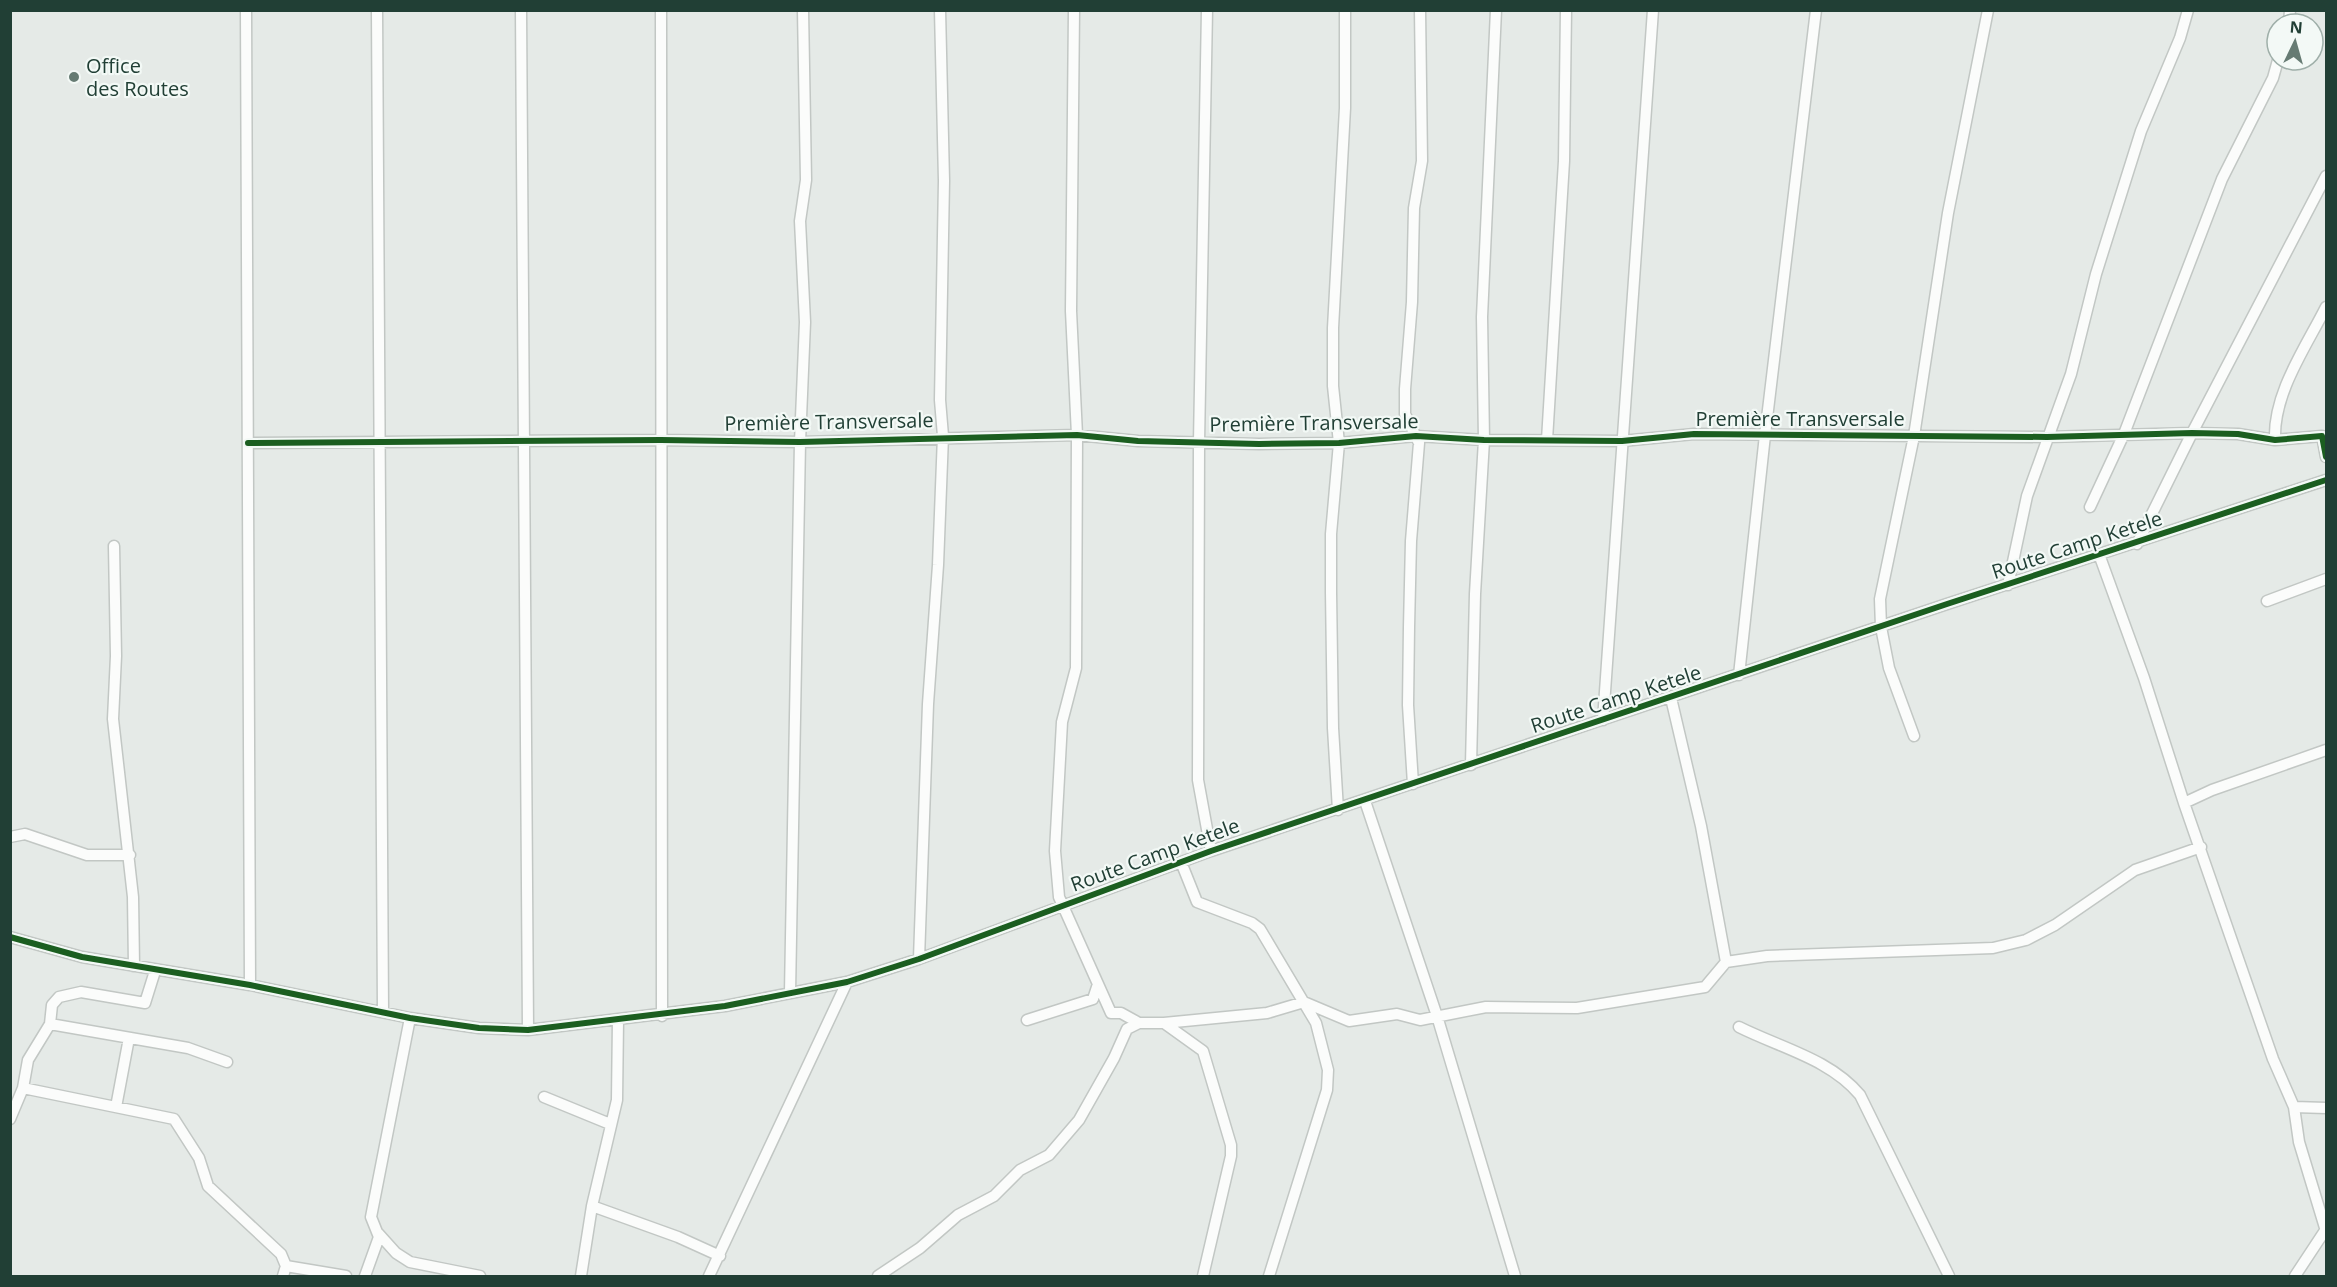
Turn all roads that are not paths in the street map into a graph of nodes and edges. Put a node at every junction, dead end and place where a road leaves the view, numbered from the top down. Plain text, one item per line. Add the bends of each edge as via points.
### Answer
1 (246, 10) edge
2 (377, 10) edge
3 (521, 10) edge
4 (661, 10) edge
5 (803, 10) edge
6 (940, 10) edge
7 (1074, 10) edge
8 (1207, 10) edge
9 (1345, 10) edge
10 (1420, 10) edge
11 (1496, 10) edge
12 (1566, 10) edge
13 (1653, 10) edge
14 (1815, 10) edge
15 (1988, 10) edge
16 (2188, 10) edge
17 (2273, 72) edge
18 (2326, 176) edge
19 (2326, 307) edge
20 (2192, 433) junction
21 (2124, 434) junction
22 (1077, 435) junction
23 (1764, 435) junction
24 (2324, 435) edge
25 (943, 436) junction
26 (1416, 436) junction
27 (1914, 436) junction
28 (2047, 437) junction
29 (662, 440) junction
30 (1485, 440) junction
31 (1547, 440) junction
32 (2275, 440) junction
33 (380, 441) junction
34 (524, 441) junction
35 (1622, 441) junction
36 (800, 442) junction
37 (1199, 442) junction
38 (248, 443) junction
39 (1338, 443) junction
40 (2326, 457) edge
41 (2326, 480) edge
42 (2090, 507) dead end
43 (2138, 544) junction
44 (114, 546) dead end
45 (2100, 556) junction
46 (2326, 579) edge
47 (2008, 585) junction
48 (2267, 601) dead end
49 (1881, 627) junction
50 (1739, 675) junction
51 (1671, 698) junction
52 (1603, 720) junction
53 (1914, 736) dead end
54 (2326, 750) edge
55 (1471, 765) junction
56 (1413, 784) junction
57 (1365, 801) junction
58 (2184, 803) junction
59 (1338, 810) junction
60 (10, 837) edge
61 (2201, 847) junction
62 (1211, 851) junction
63 (129, 855) junction
64 (1181, 861) junction
65 (1063, 906) junction
66 (10, 937) edge
67 (919, 959) junction
68 (1725, 962) junction
69 (134, 966) junction
70 (155, 971) junction
71 (1098, 981) junction
72 (847, 982) junction
73 (249, 985) junction
74 (790, 993) junction
75 (1304, 1002) junction
76 (383, 1011) junction
77 (662, 1016) junction
78 (1437, 1016) junction
79 (410, 1018) junction
80 (618, 1020) junction
81 (1028, 1020) dead end
82 (1139, 1023) junction
83 (1164, 1023) junction
84 (50, 1024) junction
85 (1739, 1027) dead end
86 (528, 1030) junction
87 (129, 1038) junction
88 (227, 1062) dead end
89 (23, 1088) junction
90 (544, 1097) dead end
91 (116, 1107) junction
92 (2294, 1107) junction
93 (2326, 1108) edge
94 (10, 1119) edge
95 (610, 1124) junction
96 (592, 1206) junction
97 (2326, 1230) edge
98 (378, 1233) junction
99 (720, 1256) junction
100 (284, 1271) edge
101 (458, 1274) edge
102 (346, 1276) edge
103 (365, 1276) edge
104 (480, 1276) edge
105 (581, 1276) edge
106 (709, 1276) edge
107 (878, 1276) edge
108 (1203, 1276) edge
109 (1269, 1276) edge
110 (1515, 1276) edge
111 (1949, 1276) edge
112 (2295, 1276) edge

1 - 38 street
2 - 33 street
3 - 34 street
4 - 29 street
5 - 36 street via 806,180 800,221 805,322
6 - 25 street
7 - 22 street via 1071,310
8 - 37 street
9 - 39 street via 1345,108 1333,328
10 - 26 street via 1422,161 1414,208 1405,389 1405,414
11 - 30 street via 1483,305
12 - 31 street via 1564,161
13 - 35 street
14 - 23 street
15 - 27 street via 1948,213
16 - 28 street via 2141,131 2096,274 2071,374
17 - 21 street via 2222,179
18 - 20 street
19 - 32 street via 2282,395 2274,423
20 - 21 street, Première Transversale
20 - 32 street, Première Transversale
20 - 43 street
21 - 28 street, Première Transversale
21 - 42 street
22 - 25 street, Première Transversale
22 - 37 street, Première Transversale
22 - 65 street via 1076,668 1062,722 1055,851
23 - 27 street, Première Transversale
23 - 35 street, Première Transversale via 1694,434
23 - 50 street
24 - 32 street, Première Transversale
24 - 40 street, Première Transversale
25 - 36 street, Première Transversale
25 - 67 street
26 - 30 street, Première Transversale
26 - 39 street, Première Transversale
26 - 56 street via 1419,442 1411,541 1408,705
27 - 28 street, Première Transversale
27 - 49 street via 1880,599
28 - 47 street via 2027,496
29 - 34 street, Première Transversale
29 - 36 street, Première Transversale
29 - 77 street
30 - 31 street, Première Transversale
30 - 55 street via 1475,594
31 - 35 street, Première Transversale
33 - 34 street, Première Transversale
33 - 38 street, Première Transversale
33 - 76 street
34 - 86 street
35 - 52 street
36 - 74 street
37 - 39 street, Première Transversale
37 - 62 street via 1198,780
38 - 73 street
39 - 59 street via 1331,580
41 - 43 street, Route Camp Ketele
43 - 45 street, Route Camp Ketele
44 - 63 street via 113,719
45 - 47 street, Route Camp Ketele
45 - 58 street
46 - 48 street
47 - 49 street, Route Camp Ketele
49 - 50 street, Route Camp Ketele
49 - 53 street via 1889,668
50 - 51 street, Route Camp Ketele
51 - 52 street, Route Camp Ketele
51 - 68 street via 1701,826
52 - 55 street, Route Camp Ketele
54 - 58 street
55 - 56 street, Route Camp Ketele
56 - 57 street, Route Camp Ketele
57 - 59 street, Route Camp Ketele
57 - 78 street
58 - 61 street
59 - 62 street, Route Camp Ketele
60 - 63 street via 25,834 87,855
61 - 68 street via 2135,870 2055,925 2026,940 1993,948 1767,956
61 - 92 street via 2273,1059
62 - 64 street, Route Camp Ketele
63 - 69 street via 134,897
64 - 65 street, Route Camp Ketele
64 - 75 street via 1197,902 1260,929
65 - 67 street, Route Camp Ketele
65 - 71 street
66 - 69 street, Route Camp Ketele via 82,957
67 - 72 street, Route Camp Ketele
68 - 78 street via 1705,987 1577,1008 1486,1007
69 - 70 street, Route Camp Ketele
70 - 73 street, Route Camp Ketele
70 - 84 street via 145,1003 81,992 70,994 59,997 52,1005
71 - 81 street via 1093,999
71 - 82 street via 1111,1013 1121,1013
72 - 74 street, Route Camp Ketele
72 - 99 street
73 - 76 street, Route Camp Ketele
74 - 77 street, Route Camp Ketele
75 - 78 street via 1352,1021 1397,1014 1420,1020
75 - 83 street via 1266,1013
75 - 109 street via 1324,1047 1327,1090
76 - 79 street, Route Camp Ketele
77 - 80 street, Route Camp Ketele
78 - 110 street
79 - 86 street, Route Camp Ketele via 459,1026
79 - 98 street via 371,1217
80 - 86 street, Route Camp Ketele
80 - 95 street via 617,1100
82 - 83 street
82 - 107 street via 1127,1029 1079,1120 1049,1155 1020,1170 994,1196 958,1215 920,1248
83 - 108 street via 1203,1051 1231,1145
84 - 87 street
84 - 89 street via 28,1060
85 - 111 street via 1828,1066 1860,1095
87 - 88 street via 188,1048
87 - 91 street
89 - 91 street
89 - 94 street
90 - 95 street
91 - 100 street via 174,1119 199,1158 208,1186 275,1246
92 - 93 street
92 - 97 street via 2301,1150
95 - 96 street
96 - 99 street
96 - 105 street
97 - 112 street
98 - 101 street via 410,1262
98 - 103 street
99 - 106 street
100 - 102 street
101 - 104 street

